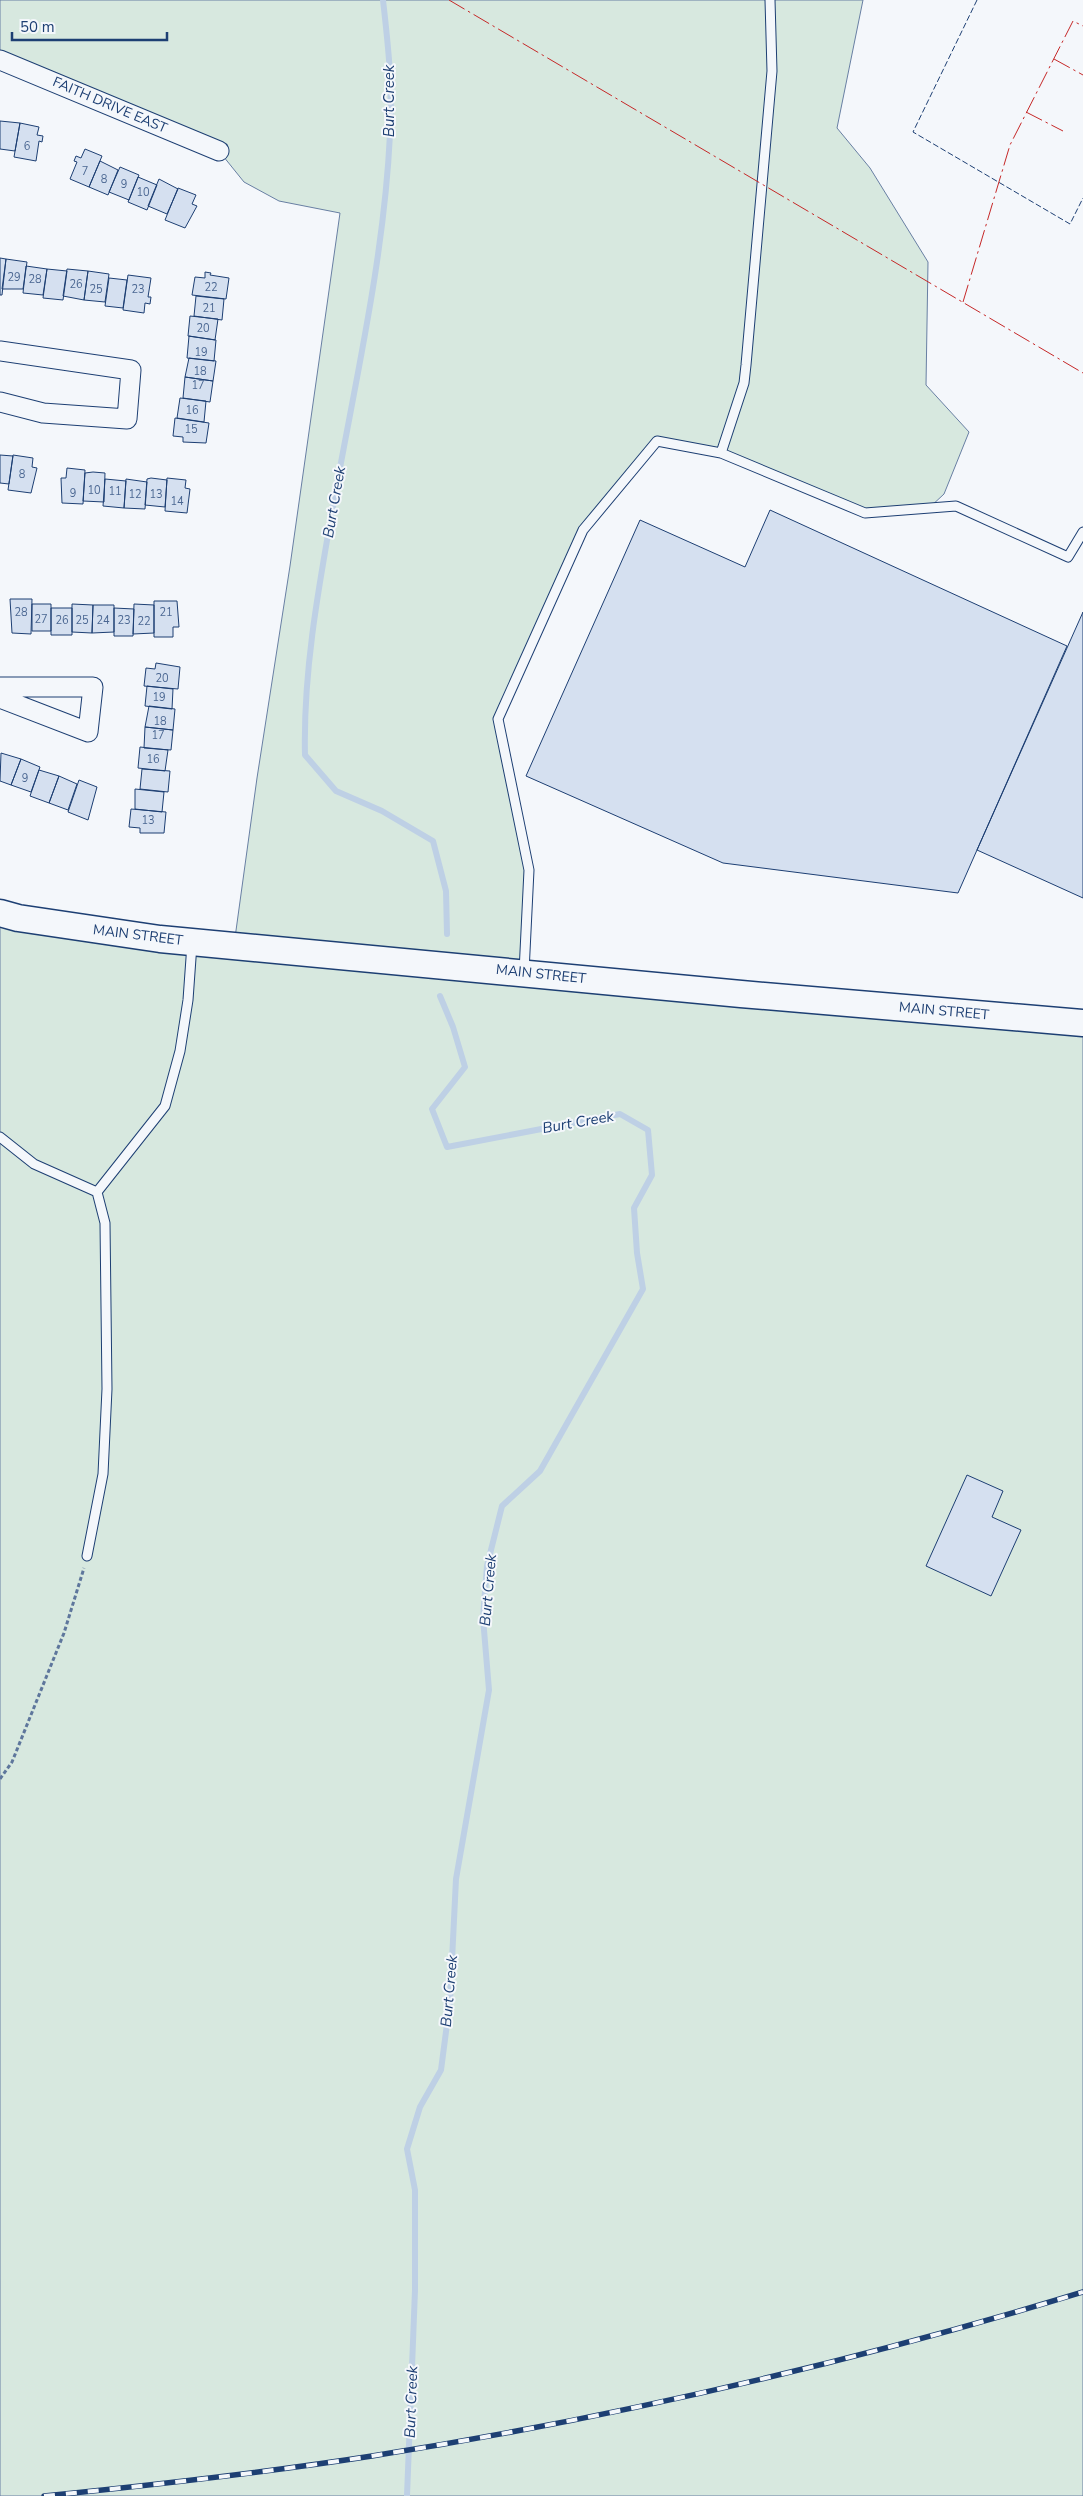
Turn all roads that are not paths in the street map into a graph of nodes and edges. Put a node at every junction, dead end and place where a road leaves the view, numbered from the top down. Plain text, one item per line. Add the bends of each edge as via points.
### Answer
1 (770, 0) edge
2 (0, 60) edge
3 (219, 151) dead end
4 (0, 351) edge
5 (0, 402) edge
6 (721, 453) junction
7 (1083, 532) edge
8 (0, 687) edge
9 (0, 698) edge
10 (0, 913) edge
11 (192, 942) junction
12 (524, 973) junction
13 (1083, 1023) edge
14 (0, 1137) edge
15 (97, 1192) junction
16 (87, 1556) road end

1 - 6 lane via 772,71 746,365 744,383
2 - 3 street, FAITH DRIVE EAST
4 - 5 street via 131,370 127,419 43,413
6 - 7 lane via 865,513 956,506 1068,557
6 - 12 lane via 657,441 583,530 498,719 529,870
8 - 9 street via 93,687 88,732
10 - 11 main road, MAIN STREET
11 - 12 main road, MAIN STREET
11 - 15 lane via 180,1051 165,1106
12 - 13 main road, MAIN STREET
14 - 15 lane via 34,1164
15 - 16 lane via 105,1223 106,1389 103,1474

